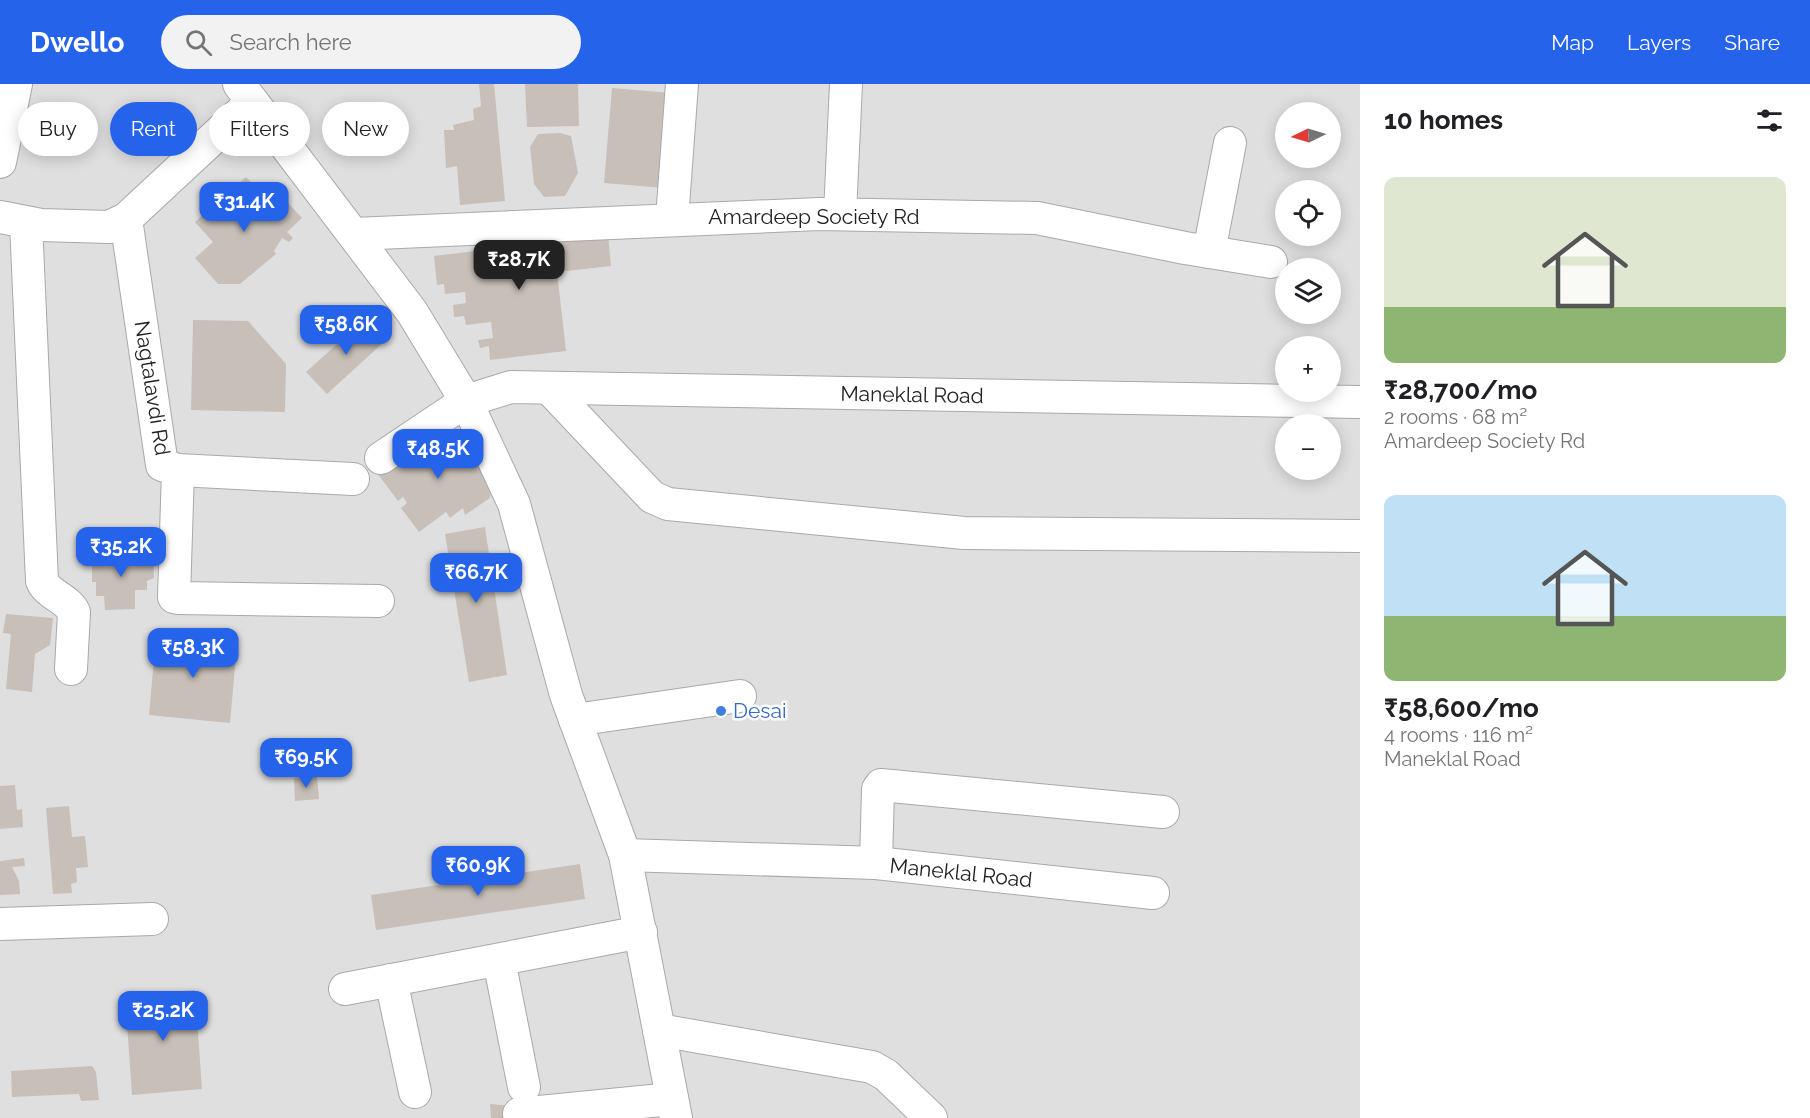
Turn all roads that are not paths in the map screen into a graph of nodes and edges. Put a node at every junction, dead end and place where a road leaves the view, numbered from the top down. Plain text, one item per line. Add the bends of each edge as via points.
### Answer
1 (16, 84) edge
2 (682, 84) edge
3 (846, 84) edge
4 (245, 93) edge
5 (1230, 143) dead end
6 (0, 162) edge
7 (840, 214) junction
8 (126, 219) junction
9 (672, 219) junction
10 (13, 220) edge
11 (354, 234) junction
12 (1209, 252) junction
13 (1271, 262) dead end
14 (549, 388) junction
15 (466, 401) junction
16 (1360, 402) edge
17 (381, 458) dead end
18 (178, 470) junction
19 (354, 479) dead end
20 (1360, 536) edge
21 (378, 601) dead end
22 (70, 669) dead end
23 (740, 696) dead end
24 (575, 720) junction
25 (1163, 812) dead end
26 (625, 855) junction
27 (876, 863) junction
28 (1153, 893) dead end
29 (153, 919) dead end
30 (0, 924) edge
31 (641, 932) junction
32 (499, 960) junction
33 (391, 980) junction
34 (345, 989) dead end
35 (659, 1030) junction
36 (415, 1092) dead end
37 (903, 1104) edge
38 (674, 1108) edge
39 (931, 1118) edge

1 - 6 street
2 - 9 street
3 - 7 street
4 - 8 street
4 - 11 street
5 - 12 street
7 - 9 street, Amardeep Society Rd
7 - 12 street, Amardeep Society Rd via 1037,218
8 - 10 street via 109,227
8 - 18 street, Nagtalavdi Rd via 162,465
9 - 11 street, Amardeep Society Rd
10 - 22 street via 42,581 74,612
11 - 15 street via 412,312
12 - 13 street, Amardeep Society Rd
14 - 15 street, Maneklal Road via 511,387
14 - 16 street, Maneklal Road
14 - 20 street via 652,497 668,504 964,533
15 - 17 street, Maneklal Road
15 - 24 street via 514,504
18 - 19 street
18 - 21 street, Nagtalavdi Rd via 174,597
23 - 24 street
24 - 26 street
25 - 27 street via 881,784
26 - 27 street, Maneklal Road
26 - 31 street
27 - 28 street, Maneklal Road
29 - 30 street
31 - 32 street
31 - 35 street
32 - 33 street
32 - 38 street via 522,1101
33 - 34 street
33 - 36 street
35 - 37 street via 872,1068 886,1075
35 - 38 street
37 - 39 street

